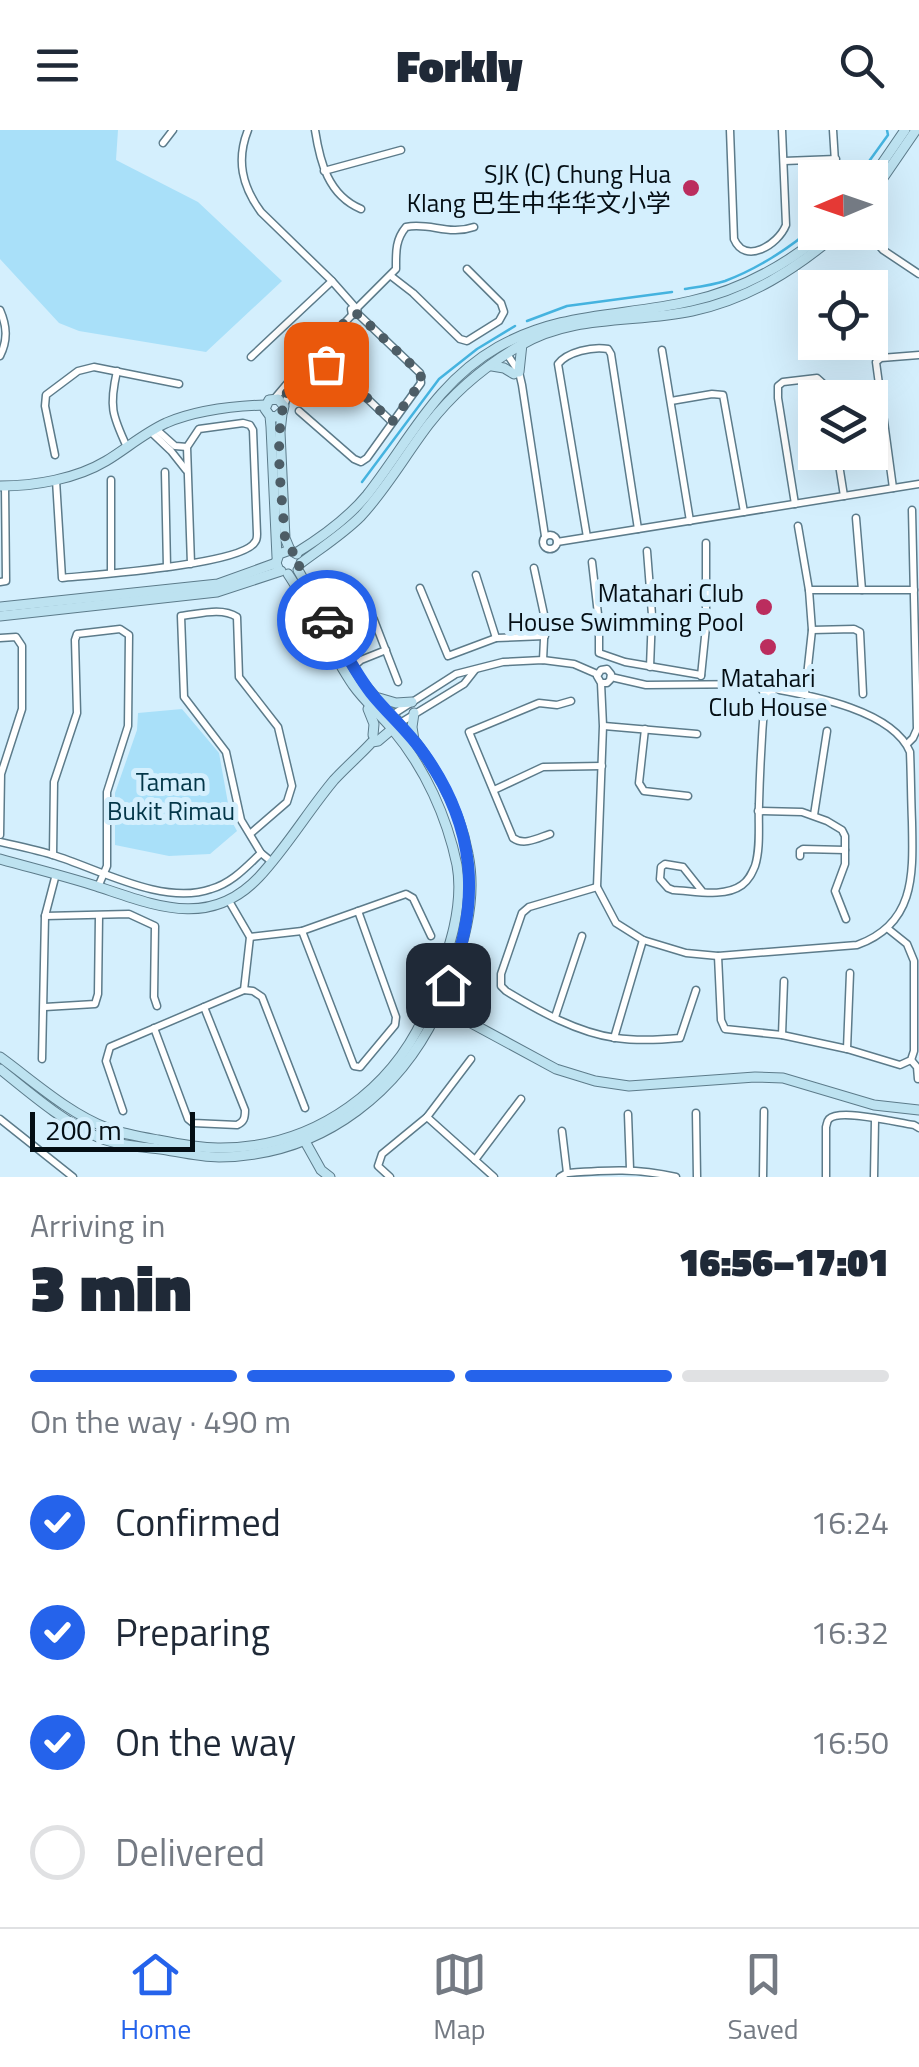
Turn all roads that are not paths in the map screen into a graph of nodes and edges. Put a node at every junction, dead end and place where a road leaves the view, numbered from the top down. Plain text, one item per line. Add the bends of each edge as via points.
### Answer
1 (173, 130) edge
2 (248, 130) edge
3 (316, 130) edge
4 (730, 130) edge
5 (782, 130) edge
6 (834, 130) edge
7 (896, 130) edge
8 (905, 130) edge
9 (916, 130) edge
10 (896, 143) junction
11 (162, 144) dead end
12 (401, 150) dead end
13 (836, 159) joint
14 (885, 160) edge
15 (784, 161) junction
16 (888, 171) edge
17 (324, 172) junction
18 (361, 209) dead end
19 (474, 228) dead end
20 (803, 250) edge
21 (818, 250) edge
22 (883, 250) edge
23 (468, 269) dead end
24 (919, 274) edge
25 (391, 276) junction
26 (332, 281) junction
27 (0, 310) edge
28 (355, 311) junction
29 (522, 344) junction
30 (662, 350) dead end
31 (501, 351) junction
32 (919, 355) edge
33 (0, 356) edge
34 (252, 357) dead end
35 (326, 364) dead end
36 (492, 366) junction
37 (117, 372) junction
38 (518, 375) junction
39 (798, 380) edge
40 (180, 384) dead end
41 (670, 401) junction
42 (280, 406) junction
43 (267, 411) junction
44 (299, 411) dead end
45 (170, 421) junction
46 (392, 422) junction
47 (152, 430) junction
48 (164, 437) junction
49 (127, 447) junction
50 (187, 447) junction
51 (55, 455) dead end
52 (840, 470) edge
53 (187, 471) junction
54 (165, 472) dead end
55 (56, 480) junction
56 (111, 480) dead end
57 (273, 483) junction
58 (255, 484) junction
59 (919, 484) edge
60 (2, 486) edge
61 (893, 488) junction
62 (844, 496) junction
63 (794, 504) junction
64 (912, 510) dead end
65 (744, 512) junction
66 (856, 518) dead end
67 (690, 521) junction
68 (798, 526) dead end
69 (638, 529) junction
70 (587, 537) junction
71 (706, 543) dead end
72 (647, 550) dead end
73 (288, 562) junction
74 (592, 562) dead end
75 (191, 564) junction
76 (167, 567) junction
77 (534, 568) dead end
78 (111, 572) junction
79 (476, 576) dead end
80 (0, 582) edge
81 (420, 588) dead end
82 (809, 590) junction
83 (862, 590) junction
84 (914, 590) junction
85 (360, 592) dead end
86 (0, 607) edge
87 (0, 616) edge
88 (812, 630) junction
89 (545, 636) junction
90 (0, 638) edge
91 (496, 638) junction
92 (386, 650) junction
93 (543, 660) junction
94 (354, 666) junction
95 (650, 667) junction
96 (476, 669) junction
97 (597, 674) junction
98 (700, 674) junction
99 (611, 677) junction
100 (398, 682) dead end
101 (444, 682) junction
102 (601, 683) junction
103 (762, 684) junction
104 (700, 686) junction
105 (774, 689) junction
106 (450, 692) junction
107 (766, 694) junction
108 (804, 694) junction
109 (863, 694) dead end
110 (368, 697) junction
111 (572, 701) dead end
112 (412, 702) junction
113 (414, 713) junction
114 (392, 722) junction
115 (603, 726) junction
116 (644, 729) junction
117 (827, 731) dead end
118 (697, 734) dead end
119 (374, 739) junction
120 (411, 744) junction
121 (907, 744) junction
122 (602, 766) junction
123 (494, 790) junction
124 (688, 796) dead end
125 (758, 811) junction
126 (814, 816) junction
127 (250, 834) junction
128 (550, 834) dead end
129 (0, 838) edge
130 (845, 850) junction
131 (261, 852) junction
132 (53, 855) junction
133 (800, 856) dead end
134 (0, 859) edge
135 (272, 862) junction
136 (56, 874) junction
137 (104, 874) junction
138 (98, 887) junction
139 (597, 887) junction
140 (702, 891) junction
141 (229, 901) junction
142 (358, 911) junction
143 (45, 916) junction
144 (99, 916) junction
145 (846, 920) dead end
146 (887, 928) junction
147 (302, 931) junction
148 (430, 936) dead end
149 (582, 936) dead end
150 (250, 937) junction
151 (643, 940) junction
152 (718, 956) junction
153 (850, 974) dead end
154 (784, 981) dead end
155 (448, 985) junction
156 (244, 990) junction
157 (696, 990) dead end
158 (44, 1006) junction
159 (156, 1006) dead end
160 (204, 1007) junction
161 (440, 1008) junction
162 (427, 1011) junction
163 (460, 1017) junction
164 (555, 1017) junction
165 (432, 1025) junction
166 (154, 1028) junction
167 (782, 1036) junction
168 (614, 1038) junction
169 (847, 1049) junction
170 (0, 1057) edge
171 (42, 1059) dead end
172 (471, 1059) dead end
173 (911, 1060) junction
174 (0, 1068) edge
175 (0, 1077) edge
176 (918, 1079) edge
177 (14, 1080) junction
178 (383, 1083) junction
179 (521, 1099) dead end
180 (877, 1105) junction
181 (305, 1108) dead end
182 (124, 1110) dead end
183 (919, 1110) edge
184 (764, 1111) dead end
185 (696, 1113) dead end
186 (628, 1114) dead end
187 (427, 1117) junction
188 (0, 1119) edge
189 (875, 1120) junction
190 (919, 1128) edge
191 (326, 1131) junction
192 (562, 1131) dead end
193 (304, 1136) junction
194 (286, 1146) junction
195 (314, 1155) junction
196 (474, 1160) junction
197 (630, 1170) junction
198 (328, 1175) edge
199 (564, 1175) edge
200 (73, 1177) edge
201 (390, 1177) edge
202 (494, 1177) edge
203 (676, 1177) edge
204 (698, 1177) edge
205 (763, 1177) edge
206 (826, 1177) edge
207 (874, 1177) edge

1 - 11 street
2 - 26 street via 240,154 252,200
3 - 17 street
4 - 15 street via 734,238 741,250 768,246 784,231
5 - 15 street
6 - 13 street
7 - 10 main road
8 - 10 main road
9 - 16 main road
10 - 14 main road
12 - 17 street
13 - 15 street
17 - 18 street
19 - 25 street via 406,227
20 - 31 main road via 728,290 571,319
21 - 29 main road via 726,301 584,324
22 - 24 street
23 - 25 street via 504,312 467,341
25 - 28 street
26 - 28 street
26 - 34 street
27 - 33 street via 6,344
28 - 42 street via 297,372
28 - 46 street via 422,376
29 - 31 main road
29 - 38 main road
30 - 41 street
31 - 36 main road
31 - 38 street
31 - 73 main road via 443,390 366,497
32 - 61 street via 876,362
35 - 46 street
36 - 38 main road
36 - 73 main road via 447,404 362,514
37 - 40 street
37 - 49 street via 111,396
37 - 51 street via 78,371 46,395
38 - 70 street via 542,542 552,548
39 - 63 street via 778,386
41 - 65 street via 723,395
41 - 67 street
42 - 43 main road via 269,400
42 - 43 main road via 276,418
42 - 73 main road
43 - 45 main road via 205,411
43 - 57 main road
44 - 46 street via 361,462
45 - 47 main road
45 - 48 main road
47 - 48 street
47 - 49 main road
47 - 53 street
48 - 50 street
49 - 55 main road
50 - 53 street
50 - 58 street via 199,429 250,425
52 - 62 street
53 - 75 street
54 - 76 street
55 - 60 main road
55 - 78 street via 62,578
56 - 78 street
57 - 58 street
57 - 73 main road
58 - 75 street via 256,542
59 - 61 street
60 - 80 street via 6,581
61 - 62 street
62 - 63 street
63 - 65 street
64 - 84 street
65 - 67 street
66 - 83 street
67 - 69 street
68 - 82 street
69 - 70 street
69 - 70 street via 611,354 600,348 566,356 559,373
71 - 98 street
72 - 95 street
73 - 86 main road via 218,584
73 - 87 main road via 217,592
73 - 94 main road
73 - 110 main road via 335,657
74 - 95 street via 599,653
75 - 76 street
76 - 78 street
77 - 89 street
79 - 91 street
81 - 91 street via 448,656
82 - 83 street
82 - 88 street
83 - 84 street
84 - 121 street via 917,729
85 - 92 street
88 - 108 street
88 - 109 street via 860,632
89 - 91 street
89 - 93 street
90 - 129 street via 16,637 22,646 22,709 1,774
92 - 94 street
92 - 100 street
93 - 96 street
93 - 97 street
94 - 110 main road
95 - 98 street
96 - 101 street
96 - 106 street
97 - 99 street via 606,669
97 - 102 street
98 - 104 street
99 - 102 street
99 - 104 street
101 - 106 street
101 - 112 street
102 - 115 street
103 - 104 street
103 - 105 street
103 - 107 street
105 - 107 street
105 - 108 street
106 - 113 street
107 - 125 street
108 - 121 street via 879,720
110 - 112 main road
110 - 114 main road
110 - 119 main road
111 - 123 street via 539,703 469,732
112 - 114 street
113 - 114 street
113 - 120 main road
114 - 119 main road
114 - 120 main road
115 - 116 street
115 - 122 street
116 - 118 street
116 - 124 street via 639,783 644,790
117 - 126 street
119 - 120 main road
119 - 135 main road
120 - 155 main road via 432,766 468,853 468,921
120 - 162 main road via 458,869 455,921
121 - 146 street via 912,878
122 - 123 street via 542,768
122 - 139 street
123 - 128 street via 513,838 526,842
125 - 126 street
125 - 140 street via 750,878 729,891
126 - 130 street via 842,830
127 - 127 street via 226,752 184,696 182,616 237,617 239,677 278,727 292,786 288,802
127 - 131 street
129 - 132 street
130 - 133 street via 803,850
130 - 145 street via 835,891
131 - 135 street
131 - 137 street via 234,878 202,892 172,893
132 - 137 street
132 - 137 street via 54,782 77,713 75,640 84,632 120,629 128,635 128,726 108,792
134 - 136 main road
135 - 141 main road
136 - 138 main road
136 - 143 street
137 - 138 street
138 - 141 main road via 168,909
139 - 151 street via 616,923
139 - 164 street via 529,907 500,974 501,986 512,995
140 - 140 street via 668,888 660,867 682,866
141 - 150 street
142 - 147 street
142 - 147 street via 396,1017 360,1067 354,1066
142 - 148 street via 410,895
143 - 144 street
143 - 158 street
144 - 158 street via 96,1004
144 - 159 street via 129,914 154,926
146 - 152 street via 857,944
146 - 173 street via 907,944 914,962
147 - 150 street
149 - 164 street
150 - 156 street
151 - 152 street
151 - 168 street
152 - 167 street via 722,1025
153 - 169 street
154 - 167 street
155 - 161 main road
155 - 163 main road via 449,1003
156 - 160 street
156 - 181 street via 262,997
157 - 168 street via 680,1038
158 - 171 street
160 - 166 street
160 - 166 street via 246,1110 242,1123 188,1120
161 - 162 main road
161 - 163 main road
161 - 165 main road
162 - 178 main road
163 - 165 main road
163 - 180 main road via 556,1070 596,1081 629,1086 783,1078
164 - 168 street
165 - 178 main road via 401,1070
166 - 182 street via 110,1046 106,1061
167 - 169 street
169 - 173 street via 900,1064
170 - 193 main road via 76,1113 115,1130 216,1148
172 - 187 street
173 - 176 street
174 - 177 main road
175 - 177 main road
177 - 194 main road via 65,1119 111,1142 217,1157
178 - 191 main road via 349,1119
178 - 193 main road
179 - 196 street
180 - 183 main road
180 - 189 street
184 - 205 street
185 - 204 street
186 - 197 street
187 - 196 street
187 - 201 street via 382,1154 378,1166
188 - 200 street
189 - 190 street
189 - 206 street via 861,1114 829,1119
189 - 207 street
191 - 193 main road
191 - 195 main road
192 - 199 street
193 - 194 main road
193 - 195 main road
194 - 195 main road
195 - 198 main road
196 - 202 street
197 - 199 street
197 - 203 street

